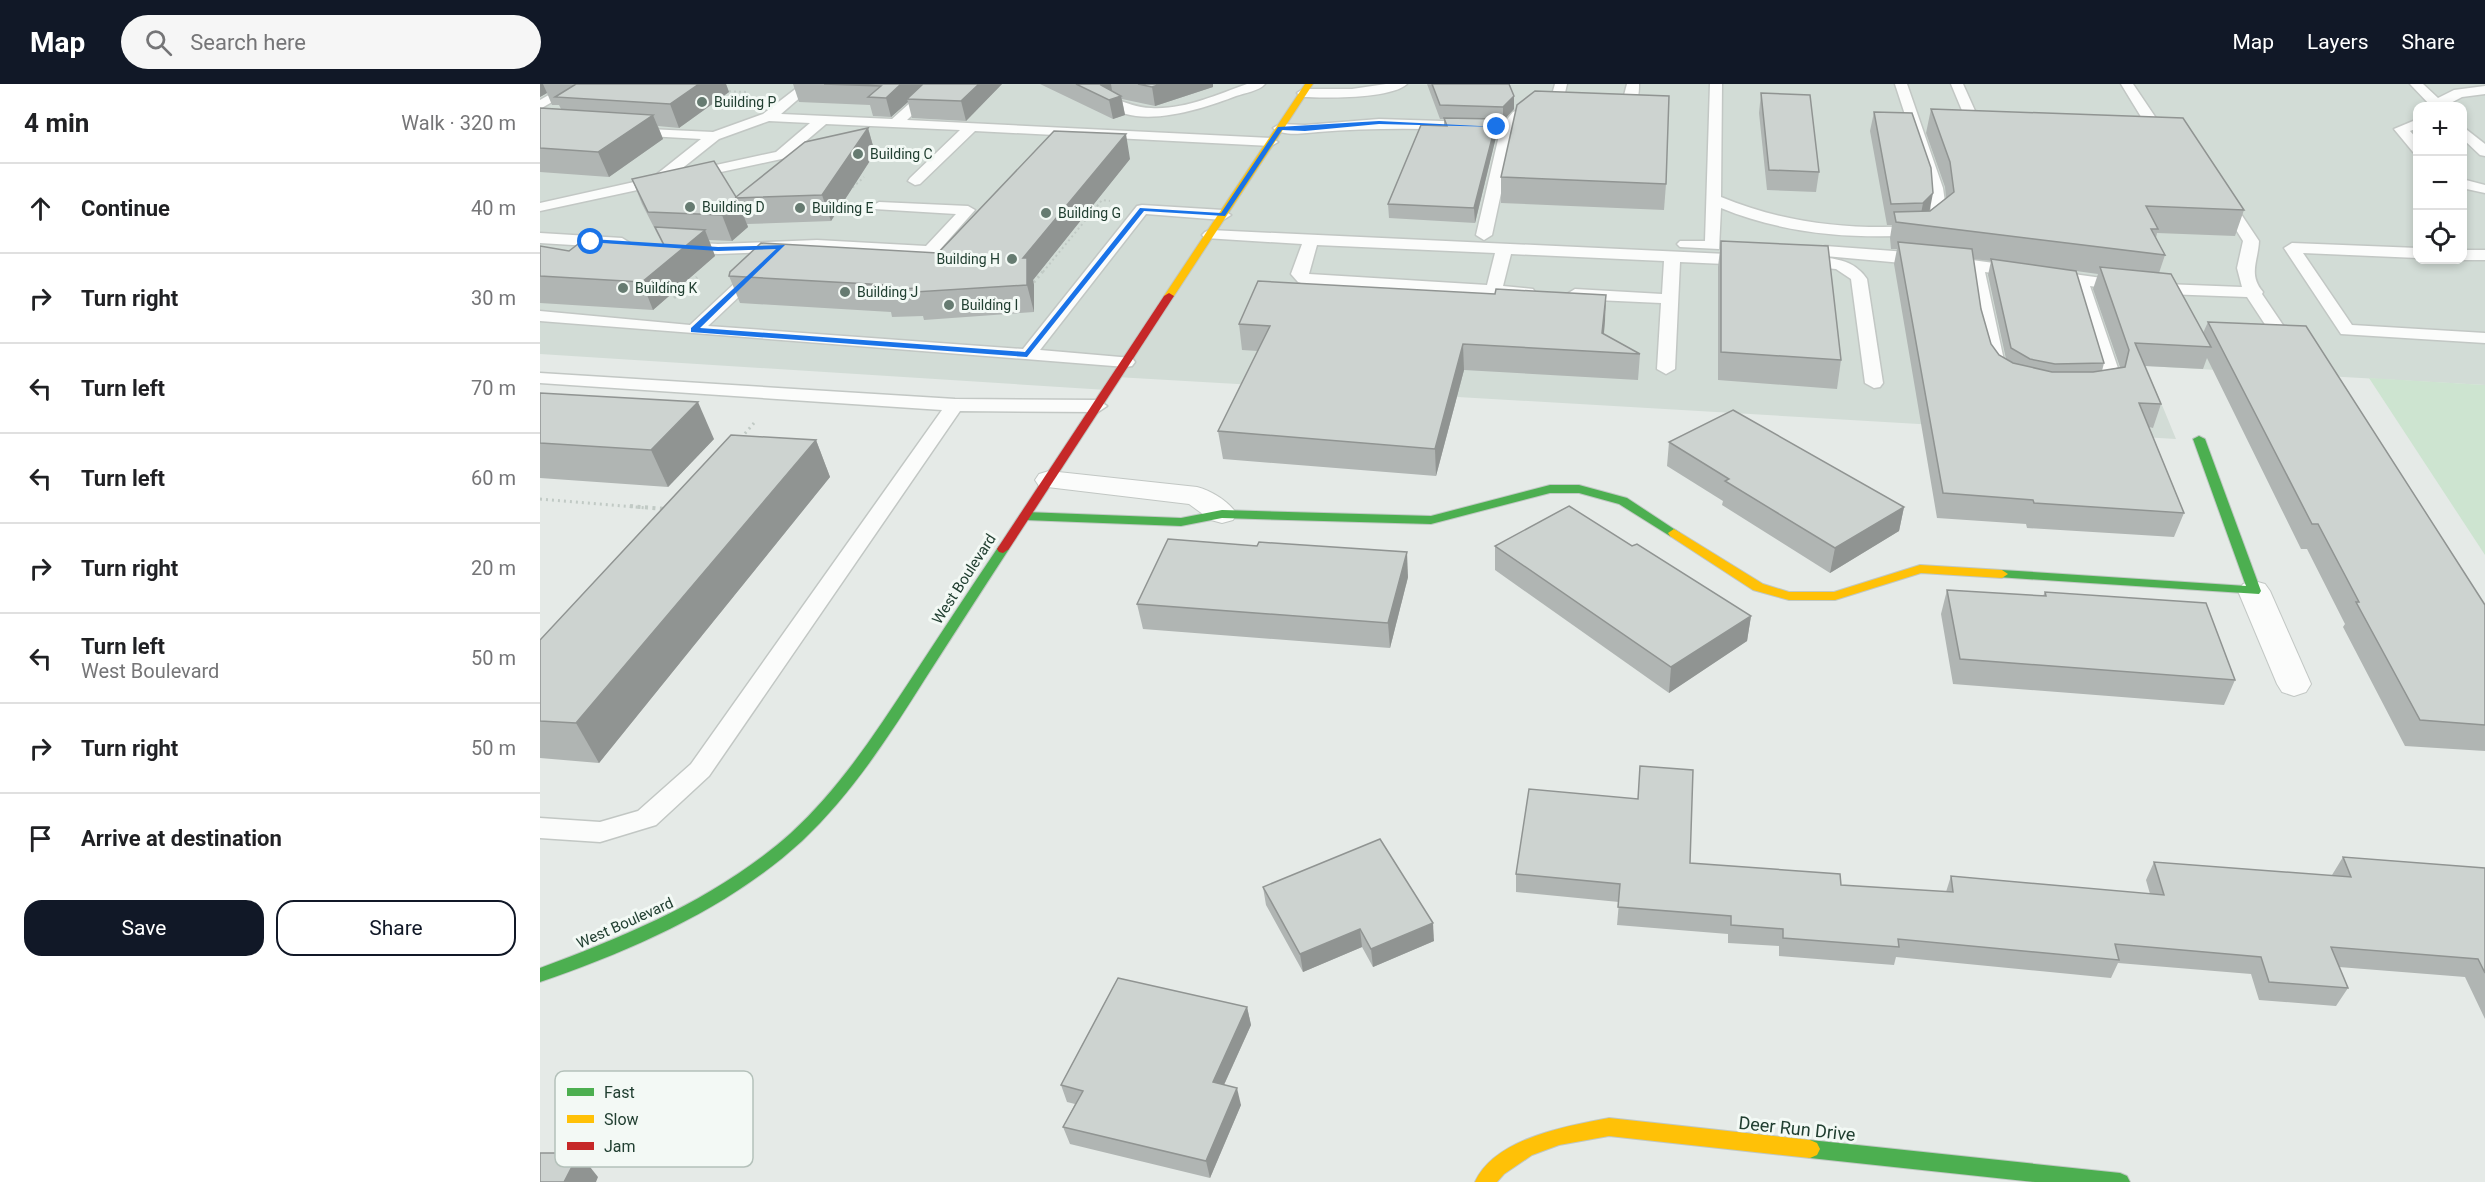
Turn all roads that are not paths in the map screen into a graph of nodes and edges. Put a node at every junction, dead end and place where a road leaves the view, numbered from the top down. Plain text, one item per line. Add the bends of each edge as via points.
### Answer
1 (577, 84) edge
2 (803, 84) edge
3 (939, 84) edge
4 (1259, 84) edge
5 (1401, 84) edge
6 (1561, 84) edge
7 (1633, 84) edge
8 (1716, 84) edge
9 (1901, 84) edge
10 (1957, 84) edge
11 (2127, 84) edge
12 (2416, 84) edge
13 (1306, 89) edge
14 (2485, 90) edge
15 (1559, 100) junction
16 (2434, 102) edge
17 (2442, 102) edge
18 (1114, 103) dead end
19 (540, 105) edge
20 (768, 117) junction
21 (2005, 118) edge
22 (822, 120) junction
23 (895, 123) junction
24 (2119, 123) edge
25 (2153, 124) junction
26 (2413, 125) edge
27 (1509, 127) junction
28 (970, 128) junction
29 (1280, 128) junction
30 (2171, 128) edge
31 (621, 130) edge
32 (2467, 134) edge
33 (714, 136) junction
34 (1271, 142) junction
35 (2413, 142) edge
36 (2485, 152) edge
37 (915, 181) dead end
38 (2213, 181) edge
39 (654, 183) junction
40 (2467, 184) edge
41 (2485, 189) edge
42 (1713, 199) junction
43 (879, 206) dead end
44 (540, 207) edge
45 (1932, 223) junction
46 (1217, 224) junction
47 (1484, 235) junction
48 (540, 238) edge
49 (1311, 240) junction
50 (591, 242) junction
51 (638, 244) edge
52 (661, 246) edge
53 (1713, 246) junction
54 (782, 247) junction
55 (1504, 248) junction
56 (2413, 253) edge
57 (2467, 255) edge
58 (2485, 255) edge
59 (564, 256) edge
60 (1672, 256) junction
61 (1948, 261) junction
62 (1976, 266) junction
63 (2080, 281) junction
64 (1494, 290) junction
65 (2255, 292) junction
66 (1670, 299) junction
67 (540, 316) edge
68 (694, 330) junction
69 (2278, 331) edge
70 (2485, 338) edge
71 (1027, 355) junction
72 (1126, 362) junction
73 (1666, 369) dead end
74 (540, 378) edge
75 (2015, 379) edge
76 (1874, 383) dead end
77 (2083, 388) edge
78 (955, 405) junction
79 (1098, 406) junction
80 (2199, 439) dead end
81 (1049, 480) junction
82 (1222, 514) junction
83 (1025, 516) junction
84 (2254, 591) junction
85 (2294, 684) dead end
86 (540, 828) edge
87 (540, 975) edge
88 (1485, 1182) edge
89 (2120, 1182) edge

1 - 19 lane
2 - 20 lane via 805,88
3 - 23 lane
4 - 18 lane via 1177,111 1144,113
5 - 13 lane via 1348,94
6 - 15 lane
7 - 15 lane via 1627,102 1583,105
8 - 42 lane
9 - 45 lane via 1936,188 1939,216
10 - 21 lane via 1971,117
11 - 25 lane
12 - 16 lane
13 - 29 street, West Boulevard
14 - 17 lane via 2459,93
15 - 27 lane via 1518,115
20 - 22 lane
20 - 33 lane
22 - 23 lane
22 - 39 lane via 781,155
23 - 28 lane
24 - 25 lane
25 - 30 lane
26 - 35 lane via 2401,129
27 - 29 lane via 1379,123
27 - 47 lane
28 - 34 lane
28 - 37 lane
29 - 34 street, West Boulevard
31 - 33 lane
32 - 36 lane
33 - 39 lane
34 - 46 street, West Boulevard
38 - 65 lane via 2251,241 2245,268
39 - 44 lane
40 - 41 lane
42 - 45 lane via 1750,216 1806,229 1879,234 1924,230
42 - 53 lane
43 - 54 lane via 968,210 930,251
45 - 61 lane
46 - 47 lane
46 - 49 lane
46 - 71 lane via 1142,209
46 - 72 street, West Boulevard
47 - 53 lane
48 - 50 lane
49 - 55 lane
49 - 64 lane via 1299,274 1304,279
50 - 51 lane
50 - 59 lane
52 - 54 lane
53 - 60 lane via 1762,254
54 - 68 lane
55 - 60 lane
55 - 64 lane
56 - 70 lane via 2292,248 2348,330
57 - 58 lane
60 - 66 lane
61 - 62 lane
61 - 76 lane via 1889,254 1786,255 1848,266 1856,271
62 - 63 lane
62 - 75 lane via 1996,366 2005,376
63 - 65 lane via 2138,288
63 - 77 lane via 2111,374 2110,385
64 - 66 lane
65 - 69 lane
66 - 73 lane
67 - 68 lane
68 - 71 lane
71 - 72 lane
72 - 79 street, West Boulevard
74 - 78 lane
78 - 79 lane
78 - 86 lane via 700,770 647,818 600,832
79 - 81 street, West Boulevard
80 - 84 street
81 - 82 street via 1197,496
81 - 83 street, West Boulevard
82 - 83 street via 1181,522
82 - 84 street via 1431,520 1550,489 1579,489 1623,501 1758,586 1789,596 1835,596 1920,569
83 - 87 street, West Boulevard via 858,770 804,830 747,876 678,918 612,950
84 - 85 street
88 - 89 street, Deer Run Drive via 1522,1149 1564,1133 1609,1127

